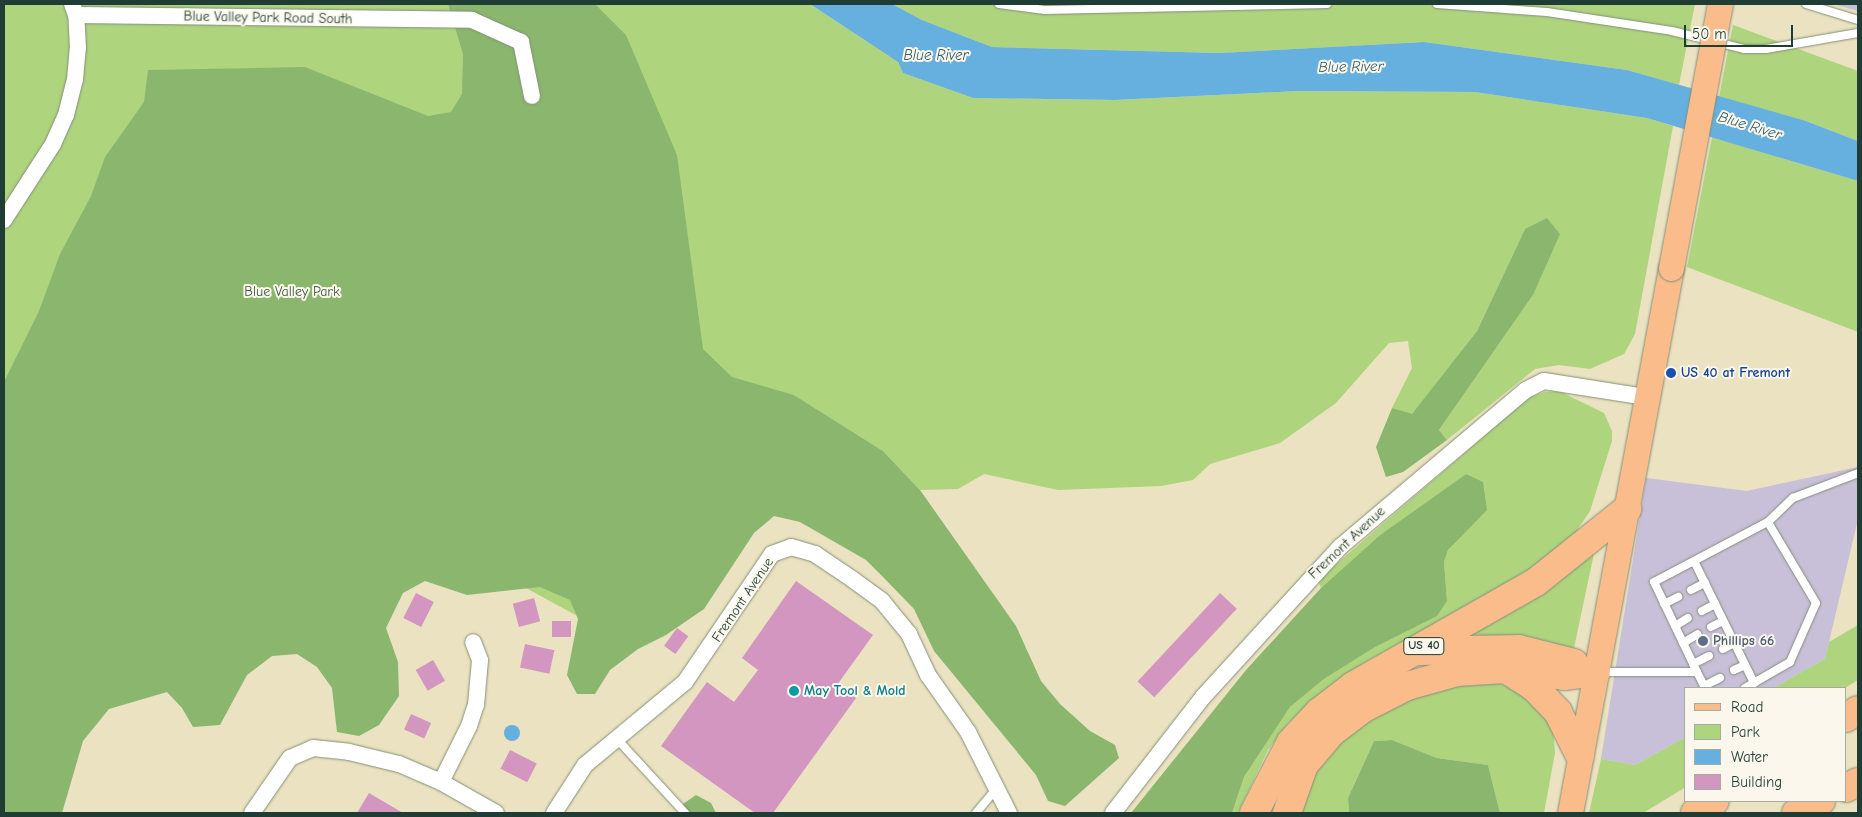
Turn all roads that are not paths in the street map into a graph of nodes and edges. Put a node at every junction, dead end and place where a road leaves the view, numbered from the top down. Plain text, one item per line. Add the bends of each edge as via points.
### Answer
1 (999, 4) edge
2 (1327, 4) edge
3 (1437, 4) edge
4 (1720, 4) edge
5 (1806, 4) edge
6 (74, 9) edge
7 (1858, 20) edge
8 (1858, 33) edge
9 (532, 96) dead end
10 (4, 220) edge
11 (1645, 397) junction
12 (1858, 473) edge
13 (1627, 509) junction
14 (1768, 522) junction
15 (1695, 563) junction
16 (1705, 583) junction
17 (1691, 590) dead end
18 (1678, 597) dead end
19 (1664, 604) junction
20 (1715, 604) junction
21 (1702, 611) dead end
22 (1688, 618) dead end
23 (1723, 620) junction
24 (1675, 626) junction
25 (1711, 627) dead end
26 (1698, 634) dead end
27 (472, 642) dead end
28 (1682, 643) junction
29 (1734, 643) junction
30 (1723, 649) dead end
31 (1414, 651) junction
32 (1709, 656) dead end
33 (1693, 664) junction
34 (1745, 665) junction
35 (1506, 669) junction
36 (1734, 670) dead end
37 (1596, 672) junction
38 (1697, 672) junction
39 (1720, 678) dead end
40 (1754, 683) junction
41 (1705, 687) edge
42 (1748, 687) edge
43 (1858, 710) edge
44 (1847, 717) edge
45 (616, 738) junction
46 (1580, 756) junction
47 (441, 782) junction
48 (996, 789) junction
49 (1713, 802) edge
50 (1819, 802) edge
51 (252, 813) edge
52 (496, 813) edge
53 (554, 813) edge
54 (685, 813) edge
55 (976, 813) edge
56 (1009, 813) edge
57 (1113, 813) edge
58 (1254, 813) edge
59 (1286, 813) edge
60 (1570, 813) edge
61 (1695, 813) edge
62 (1796, 813) edge

1 - 2 lane via 1045,10
3 - 8 lane via 1547,12 1672,31 1744,48 1766,48
4 - 11 main road, bridge
5 - 7 lane
6 - 9 street, Blue Valley Park Road South via 472,20 521,42
6 - 10 street via 78,48 75,80 66,114 53,144
11 - 13 main road
11 - 57 street, Fremont Avenue via 1544,382 1526,390 1340,547 1203,697
12 - 14 lane via 1793,498
13 - 31 highway, US 40 via 1536,582
13 - 37 main road
14 - 15 lane
14 - 40 lane via 1816,603 1790,662
15 - 16 lane
15 - 19 lane via 1654,582
16 - 17 lane
16 - 20 lane
18 - 19 lane
19 - 24 lane
20 - 21 lane
20 - 23 lane
22 - 24 lane
23 - 25 lane
23 - 29 lane
24 - 28 lane
26 - 28 lane
27 - 47 street via 480,660 476,705
28 - 33 lane
29 - 30 lane
29 - 34 lane
31 - 37 highway via 1519,649 1568,660
31 - 58 highway, US 40 via 1353,686 1319,712 1291,742
32 - 33 lane
33 - 38 lane
34 - 36 lane
34 - 40 lane
35 - 37 highway via 1564,676
35 - 46 highway via 1534,687 1558,712
35 - 59 highway via 1457,672 1408,686 1362,709 1332,732 1304,765
37 - 38 lane
37 - 46 main road
38 - 41 lane
39 - 41 lane
40 - 42 lane
43 - 44 highway
45 - 48 street, Fremont Avenue via 685,682 772,554 791,547 815,554 882,601 909,634 928,676 968,732
45 - 53 street, Fremont Avenue via 585,766
45 - 54 lane
46 - 60 main road
47 - 51 street via 399,764 349,752 314,748 286,762
47 - 52 street
48 - 55 lane
48 - 56 street, Fremont Avenue
49 - 61 highway
50 - 62 highway

